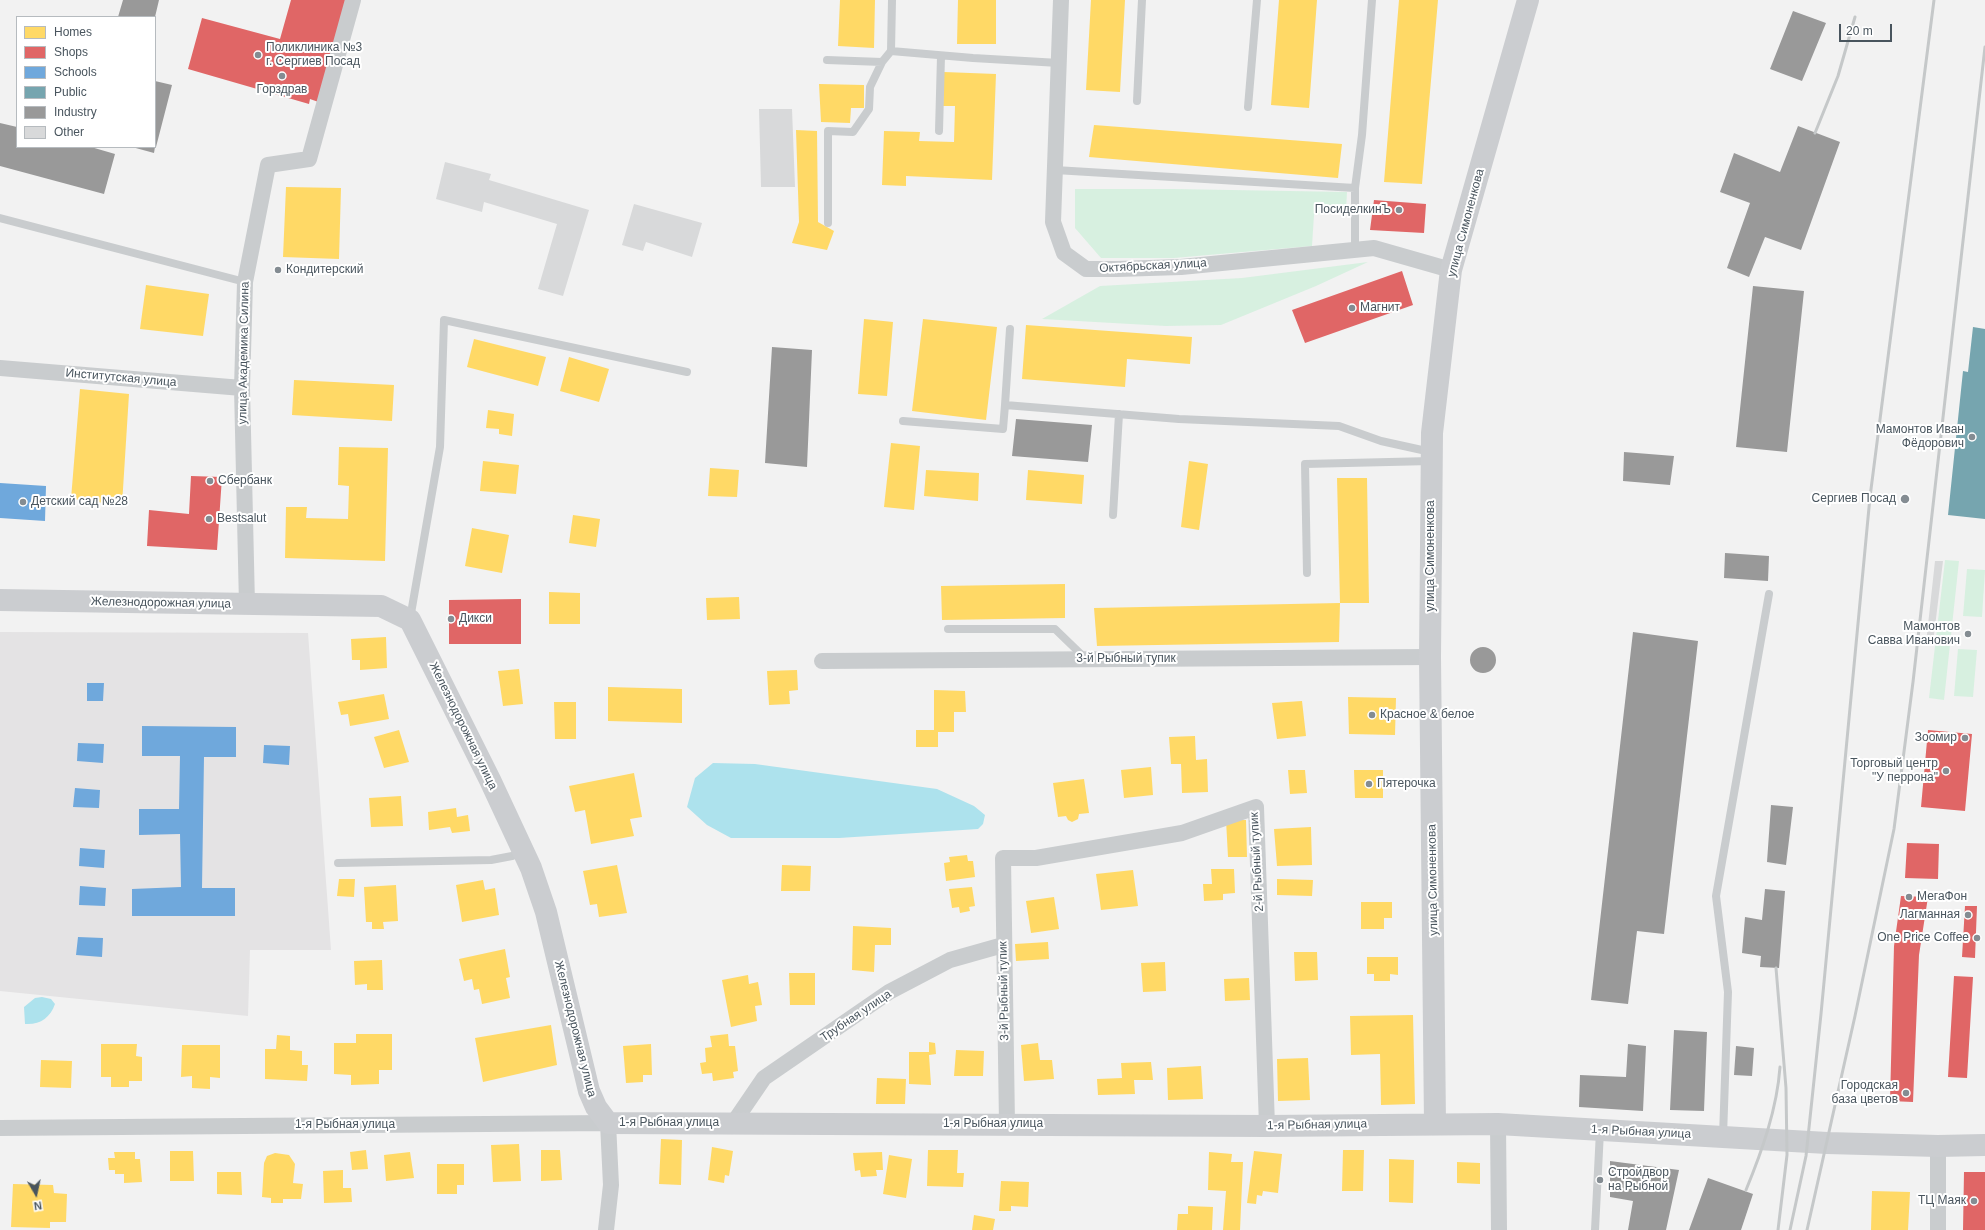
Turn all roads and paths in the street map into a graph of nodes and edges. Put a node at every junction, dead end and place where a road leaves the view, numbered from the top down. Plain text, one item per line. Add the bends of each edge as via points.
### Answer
1 (353, 0) edge
2 (892, 0) edge
3 (1061, 0) edge
4 (1142, 0) edge
5 (1257, 0) edge
6 (1372, 0) edge
7 (1528, 0) edge
8 (891, 51) junction
9 (942, 56) junction
10 (827, 60) dead end
11 (882, 62) junction
12 (1059, 63) junction
13 (1137, 101) dead end
14 (1248, 107) dead end
15 (939, 131) dead end
16 (1055, 170) junction
17 (1355, 188) junction
18 (0, 218) edge
19 (828, 222) dead end
20 (1355, 250) junction
21 (1451, 270) junction
22 (245, 282) junction
23 (1010, 329) dead end
24 (0, 368) edge
25 (687, 372) dead end
26 (242, 388) junction
27 (1005, 405) junction
28 (1119, 414) junction
29 (903, 421) dead end
30 (1432, 457) junction
31 (1113, 515) dead end
32 (1308, 573) dead end
33 (1769, 594) dead end
34 (0, 600) edge
35 (246, 605) junction
36 (410, 620) junction
37 (948, 629) dead end
38 (1430, 657) junction
39 (1086, 659) junction
40 (822, 661) dead end
41 (524, 851) junction
42 (1003, 858) joint
43 (338, 863) dead end
44 (1003, 945) junction
45 (734, 1122) junction
46 (608, 1123) junction
47 (1007, 1124) junction
48 (1435, 1124) junction
49 (1498, 1124) junction
50 (1267, 1126) junction
51 (0, 1128) edge
52 (1600, 1130) junction
53 (1723, 1137) junction
54 (1985, 1145) edge
55 (1938, 1146) junction
56 (606, 1230) edge
57 (1499, 1230) edge
58 (1595, 1230) edge
59 (1938, 1230) edge

1 - 22 street, улица Академика Силина via 309,159 268,165
2 - 8 lane
3 - 12 street, Октябрьская улица
4 - 13 lane
5 - 14 lane
6 - 17 lane via 1362,135
7 - 21 street, улица Симоненкова
8 - 9 lane
8 - 11 lane
9 - 12 lane
9 - 15 lane
10 - 11 lane
11 - 19 lane via 870,87 869,109 853,132 828,131
12 - 16 street, Октябрьская улица
16 - 17 lane
16 - 20 street, Октябрьская улица via 1053,222 1064,253 1086,269 1181,267
17 - 20 lane
18 - 22 lane
20 - 21 street, Октябрьская улица via 1374,248
21 - 30 street, улица Симоненкова via 1432,433
22 - 26 street, улица Академика Силина
23 - 27 lane
24 - 26 street, Институтская улица
25 - 36 lane via 444,320 440,448
26 - 35 street, улица Академика Силина
27 - 28 lane
27 - 29 lane via 1003,429
28 - 30 lane via 1339,426
28 - 31 lane
30 - 32 lane via 1305,464
30 - 38 street, улица Симоненкова
33 - 53 lane via 1716,896 1728,992
34 - 35 street, Железнодорожная улица
35 - 36 street, Железнодорожная улица via 381,606
36 - 41 street, Железнодорожная улица
37 - 39 lane via 1055,629
38 - 39 street, 3-й Рыбный тупик
38 - 48 street, улица Симоненкова
39 - 40 street, 3-й Рыбный тупик
41 - 43 lane via 491,860
41 - 46 street, Железнодорожная улица via 546,912 589,1091 596,1107
42 - 44 street, 3-й Рыбный тупик
42 - 50 street, 2-й Рыбный тупик via 1036,858 1182,833 1256,807
44 - 45 street, Трубная улица via 950,960 889,992 764,1078
44 - 47 street, 3-й Рыбный тупик
45 - 46 street, 1-я Рыбная улица
45 - 47 street, 1-я Рыбная улица
46 - 51 street, 1-я Рыбная улица
46 - 56 street via 611,1185
47 - 50 street, 1-я Рыбная улица
48 - 49 street, 1-я Рыбная улица
48 - 50 street, 1-я Рыбная улица
49 - 52 street, 1-я Рыбная улица
49 - 57 street
52 - 53 street, 1-я Рыбная улица
52 - 58 lane
53 - 55 street, 1-я Рыбная улица
54 - 55 street, 1-я Рыбная улица
55 - 59 street

